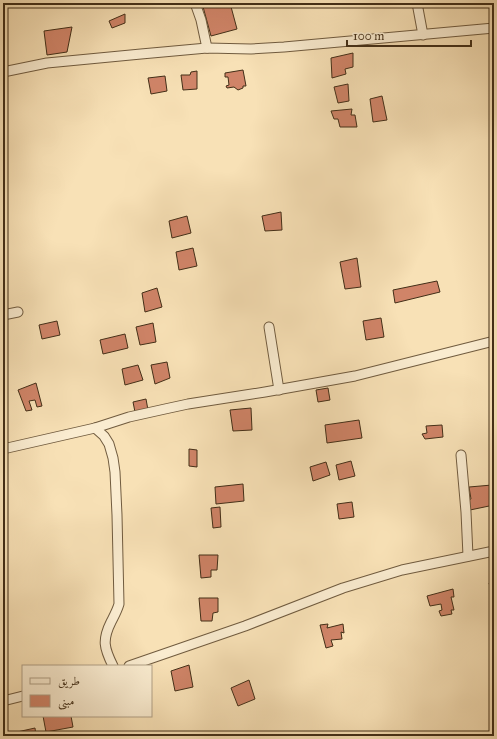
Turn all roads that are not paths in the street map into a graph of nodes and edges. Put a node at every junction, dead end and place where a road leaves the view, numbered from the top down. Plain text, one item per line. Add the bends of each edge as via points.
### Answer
1 (195, 3) edge
2 (417, 3) edge
3 (494, 28) edge
4 (423, 35) junction
5 (207, 48) junction
6 (3, 72) edge
7 (18, 312) dead end
8 (3, 315) edge
9 (269, 327) dead end
10 (494, 342) edge
11 (278, 390) junction
12 (95, 428) junction
13 (3, 449) edge
14 (461, 455) dead end
15 (494, 551) edge
16 (468, 556) junction
17 (112, 665) edge
18 (132, 665) edge
19 (22, 696) edge
20 (3, 702) edge

1 - 5 street
2 - 4 street
3 - 4 street
4 - 5 street via 263,49
5 - 6 street via 47,63
7 - 8 street
9 - 11 street
10 - 11 street via 355,376
11 - 12 street via 188,404 129,417
12 - 13 street
12 - 17 street via 109,444 116,485 119,604 106,633 105,642 107,656
14 - 16 street
15 - 16 street
16 - 18 street via 402,570 344,588
19 - 20 street

